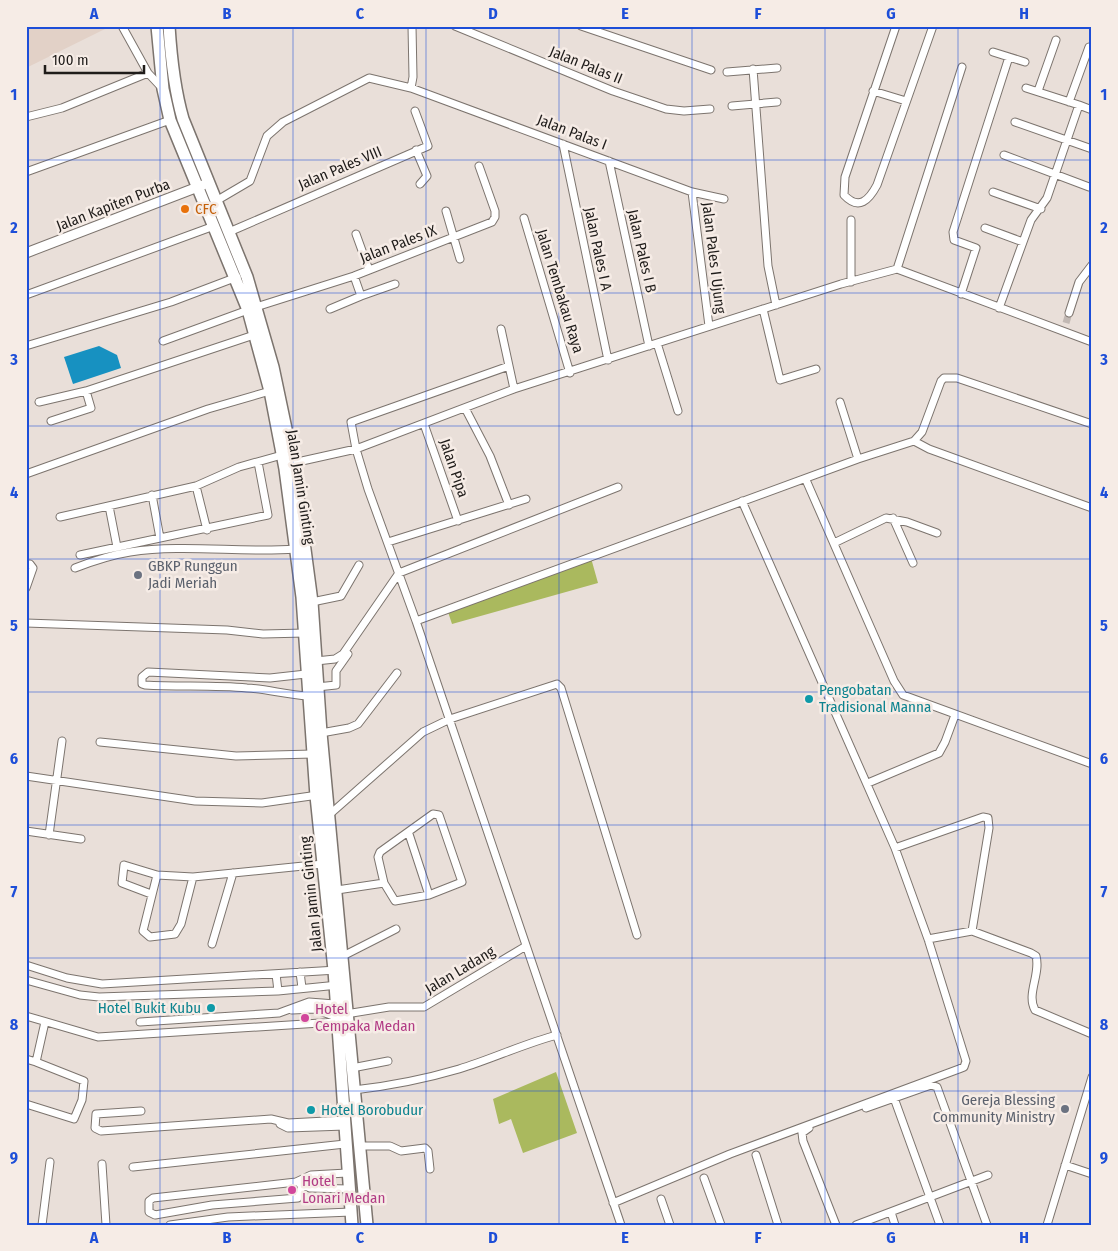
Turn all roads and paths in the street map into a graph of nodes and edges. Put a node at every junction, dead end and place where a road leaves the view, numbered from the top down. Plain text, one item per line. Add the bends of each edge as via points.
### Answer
1 (122, 26) edge
2 (157, 26) edge
3 (169, 26) edge
4 (412, 26) edge
5 (455, 26) edge
6 (582, 26) edge
7 (896, 26) edge
8 (933, 26) edge
9 (1056, 40) dead end
10 (1088, 47) dead end
11 (993, 52) dead end
12 (1009, 57) junction
13 (1025, 62) dead end
14 (962, 67) dead end
15 (776, 68) dead end
16 (711, 70) dead end
17 (753, 70) junction
18 (727, 72) dead end
19 (148, 73) junction
20 (411, 88) junction
21 (1026, 88) dead end
22 (163, 89) junction
23 (873, 91) junction
24 (1038, 91) junction
25 (906, 101) junction
26 (777, 102) dead end
27 (1069, 102) junction
28 (756, 104) junction
29 (1079, 105) junction
30 (732, 106) dead end
31 (710, 109) dead end
32 (1092, 110) edge
33 (415, 111) dead end
34 (26, 117) edge
35 (170, 120) junction
36 (1016, 122) dead end
37 (1067, 140) junction
38 (563, 144) junction
39 (1092, 149) edge
40 (416, 150) junction
41 (1004, 155) dead end
42 (609, 161) junction
43 (479, 166) dead end
44 (26, 172) edge
45 (1056, 174) junction
46 (420, 184) dead end
47 (203, 185) junction
48 (1089, 187) dead end
49 (692, 192) junction
50 (993, 192) dead end
51 (724, 199) dead end
52 (216, 201) junction
53 (1041, 209) junction
54 (446, 211) dead end
55 (524, 218) dead end
56 (851, 220) dead end
57 (214, 226) junction
58 (985, 228) dead end
59 (228, 232) junction
60 (356, 234) dead end
61 (454, 238) junction
62 (1023, 242) junction
63 (26, 253) edge
64 (460, 259) dead end
65 (1092, 265) edge
66 (897, 269) junction
67 (369, 270) junction
68 (354, 276) junction
69 (236, 277) junction
70 (851, 282) junction
71 (395, 284) dead end
72 (961, 294) junction
73 (26, 295) edge
74 (361, 296) junction
75 (776, 305) junction
76 (999, 308) junction
77 (252, 309) junction
78 (330, 309) dead end
79 (763, 310) junction
80 (1069, 313) tunnel mouth
81 (1066, 323) tunnel mouth
82 (709, 326) junction
83 (502, 329) dead end
84 (1062, 331) junction
85 (254, 335) junction
86 (163, 341) dead end
87 (1092, 342) edge
88 (653, 345) junction
89 (29, 346) dead end
90 (608, 360) junction
91 (509, 366) junction
92 (816, 369) dead end
93 (570, 373) junction
94 (514, 389) junction
95 (86, 391) junction
96 (270, 392) junction
97 (39, 402) dead end
98 (840, 402) dead end
99 (465, 408) junction
100 (678, 411) dead end
101 (51, 421) dead end
102 (424, 424) junction
103 (1092, 424) edge
104 (914, 441) junction
105 (356, 449) junction
106 (282, 455) junction
107 (858, 459) junction
108 (258, 462) junction
109 (291, 466) junction
110 (26, 474) edge
111 (806, 480) junction
112 (196, 486) junction
113 (618, 486) dead end
114 (152, 495) junction
115 (526, 500) dead end
116 (742, 501) junction
117 (509, 505) junction
118 (109, 506) junction
119 (1092, 508) edge
120 (60, 517) dead end
121 (893, 518) junction
122 (458, 521) junction
123 (207, 530) junction
124 (937, 533) dead end
125 (160, 538) junction
126 (388, 542) junction
127 (834, 542) junction
128 (117, 547) junction
129 (296, 549) junction
130 (80, 555) dead end
131 (913, 563) dead end
132 (26, 564) edge
133 (359, 565) dead end
134 (75, 568) dead end
135 (400, 575) junction
136 (26, 588) edge
137 (312, 602) junction
138 (416, 621) junction
139 (26, 623) edge
140 (305, 633) junction
141 (316, 661) junction
142 (397, 673) dead end
143 (171, 674) junction
144 (193, 674) junction
145 (306, 674) junction
146 (217, 676) junction
147 (240, 677) junction
148 (270, 678) junction
149 (193, 686) junction
150 (170, 687) junction
151 (217, 687) junction
152 (240, 687) junction
153 (318, 687) junction
154 (270, 690) junction
155 (308, 696) junction
156 (955, 715) junction
157 (450, 719) junction
158 (321, 733) junction
159 (62, 741) dead end
160 (100, 742) dead end
161 (313, 754) junction
162 (1092, 764) edge
163 (26, 776) edge
164 (56, 781) junction
165 (868, 783) junction
166 (321, 795) junction
167 (329, 815) junction
168 (26, 831) edge
169 (49, 834) junction
170 (409, 834) junction
171 (81, 839) dead end
172 (895, 848) junction
173 (116, 861) dead end
174 (323, 864) junction
175 (124, 865) junction
176 (233, 874) junction
177 (157, 875) junction
178 (193, 877) junction
179 (384, 882) junction
180 (337, 890) junction
181 (152, 894) junction
182 (429, 895) junction
183 (396, 929) dead end
184 (972, 932) junction
185 (637, 936) dead end
186 (928, 938) junction
187 (212, 944) dead end
188 (526, 946) junction
189 (26, 965) edge
190 (339, 966) junction
191 (300, 972) junction
192 (276, 974) junction
193 (26, 980) edge
194 (339, 985) junction
195 (302, 988) junction
196 (278, 991) junction
197 (335, 1004) junction
198 (292, 1010) junction
199 (26, 1016) edge
200 (339, 1018) junction
201 (45, 1022) junction
202 (140, 1022) dead end
203 (1092, 1034) edge
204 (557, 1035) junction
205 (26, 1059) edge
206 (388, 1061) dead end
207 (36, 1062) junction
208 (352, 1068) junction
209 (1092, 1077) edge
210 (354, 1090) junction
211 (894, 1098) junction
212 (1088, 1102) edge
213 (26, 1104) edge
214 (142, 1111) dead end
215 (345, 1123) junction
216 (345, 1144) junction
217 (360, 1146) junction
218 (756, 1155) dead end
219 (50, 1162) dead end
220 (102, 1164) dead end
221 (1065, 1165) junction
222 (133, 1167) dead end
223 (430, 1169) dead end
224 (347, 1173) junction
225 (1092, 1174) edge
226 (311, 1175) junction
227 (988, 1175) dead end
228 (704, 1178) dead end
229 (971, 1181) junction
230 (299, 1184) junction
231 (310, 1188) junction
232 (348, 1188) junction
233 (210, 1191) junction
234 (930, 1197) junction
235 (661, 1199) dead end
236 (613, 1204) junction
237 (212, 1205) junction
238 (351, 1212) junction
239 (891, 1212) junction
240 (42, 1225) edge
241 (106, 1225) edge
242 (170, 1225) edge
243 (352, 1225) edge
244 (367, 1225) edge
245 (621, 1225) edge
246 (670, 1225) edge
247 (721, 1225) edge
248 (778, 1225) edge
249 (836, 1225) edge
250 (856, 1225) edge
251 (895, 1225) edge
252 (940, 1225) edge
253 (987, 1225) edge
254 (1047, 1225) edge

1 - 19 street
2 - 22 highway, Jalan Jamin Ginting
3 - 47 highway, Jalan Jamin Ginting via 177,101
4 - 20 street
5 - 31 street, Jalan Palas II via 613,91 666,109
6 - 16 street
7 - 23 street
8 - 25 street
9 - 24 street
10 - 27 street
11 - 12 street
12 - 13 street
12 - 72 street via 953,232 954,240 976,248
14 - 66 street
15 - 17 street
17 - 18 street
17 - 28 street
19 - 22 street
19 - 34 street via 62,108
20 - 38 street, Jalan Palas I
20 - 52 street, Jalan Palas I via 369,78 283,122 267,136 250,181
21 - 24 street
22 - 35 highway, Jalan Jamin Ginting
23 - 25 street
23 - 25 street via 842,190 854,202 865,202 874,192
24 - 27 street
26 - 28 street
27 - 29 street
28 - 30 street
28 - 75 street via 768,266
29 - 32 street
29 - 37 street
33 - 40 street via 429,143
35 - 44 street
35 - 47 highway, Jalan Jamin Ginting
36 - 37 street
37 - 39 street
37 - 45 street
38 - 42 street, Jalan Palas I
38 - 90 street, Jalan Pales I A
40 - 46 street via 427,176
40 - 59 street, Jalan Pales VIII
41 - 45 street
42 - 49 street, Jalan Palas I
42 - 88 street, Jalan Pales I B
43 - 61 street, Jalan Pales IX via 495,217 492,222
45 - 48 street
45 - 53 street
47 - 52 highway, Jalan Jamin Ginting
47 - 57 highway, Jalan Jamin Ginting
47 - 63 street, Jalan Kapiten Purba
49 - 51 street, Jalan Palas I
49 - 82 street, Jalan Pales I Ujung
50 - 53 street
52 - 59 highway, Jalan Jamin Ginting
53 - 62 street via 1034,216
54 - 61 street
55 - 93 street, Jalan Tembakau Raya
56 - 70 street
57 - 69 highway, Jalan Jamin Ginting
57 - 73 street
58 - 62 street
59 - 77 highway, Jalan Jamin Ginting
60 - 67 street
61 - 64 street
61 - 67 street, Jalan Pales IX
62 - 76 street
65 - 80 street via 1080,282
66 - 70 street
66 - 72 street
67 - 68 street, Jalan Pales IX
68 - 74 street
68 - 77 street, Jalan Pales IX
69 - 77 highway, Jalan Jamin Ginting
69 - 89 street via 172,302
70 - 75 street
71 - 74 street
72 - 76 street
74 - 78 street
75 - 79 street
76 - 84 street
77 - 85 highway, Jalan Jamin Ginting
77 - 86 street, Jalan Pales IX
77 - 109 highway, Jalan Jamin Ginting via 273,367
79 - 82 street
79 - 92 street via 780,380
81 - 84 street
82 - 88 street
83 - 91 street
84 - 87 street
85 - 95 street
85 - 96 highway, Jalan Jamin Ginting
88 - 90 street
88 - 100 street, Jalan Pales I B
90 - 93 street
91 - 94 street
91 - 105 street via 353,420
93 - 94 street
94 - 99 street
95 - 97 street
95 - 101 street via 91,408
96 - 106 highway, Jalan Jamin Ginting
96 - 110 street via 208,409
98 - 107 street
99 - 102 street
99 - 117 street via 490,456
102 - 105 street
102 - 122 street, Jalan Pipa
103 - 104 street via 950,376 941,381 922,432
104 - 107 street
104 - 119 street
105 - 109 street
105 - 126 street
106 - 108 street
106 - 109 highway, Jalan Jamin Ginting
107 - 111 street
108 - 112 street
108 - 123 street via 268,515
109 - 129 highway, Jalan Jamin Ginting
109 - 137 highway, Jalan Jamin Ginting
111 - 116 street
111 - 127 street
112 - 114 street
112 - 123 street
113 - 135 street
114 - 118 street
114 - 125 street
115 - 117 street
116 - 138 street
116 - 165 street
117 - 122 street
118 - 120 street
118 - 128 street
121 - 124 street
121 - 127 street via 886,518
121 - 131 street
122 - 126 street
123 - 125 street
125 - 128 street
126 - 135 street
127 - 156 street via 899,691 912,700
128 - 130 street
129 - 134 street via 263,552 150,550 115,554
129 - 140 highway, Jalan Jamin Ginting
132 - 136 street via 33,568
133 - 137 street via 341,596
135 - 138 street
135 - 141 street via 343,654 335,659
135 - 153 street via 337,670 336,685
137 - 141 highway, Jalan Jamin Ginting
138 - 157 street
139 - 140 street via 263,634
140 - 145 highway, Jalan Jamin Ginting
141 - 153 highway, Jalan Jamin Ginting
142 - 158 street via 358,724
143 - 144 street
143 - 150 street
143 - 150 street via 148,672 142,677 142,684
144 - 146 street
144 - 149 street
145 - 148 street
145 - 155 highway, Jalan Jamin Ginting
146 - 147 street
146 - 151 street
147 - 148 street
147 - 152 street
148 - 154 street
149 - 150 street
149 - 151 street
151 - 152 street
152 - 154 street
153 - 158 highway, Jalan Jamin Ginting
154 - 155 street via 281,695
155 - 161 highway, Jalan Jamin Ginting
156 - 162 street
156 - 165 street via 939,753
157 - 167 street via 423,732
157 - 185 street via 555,684 560,686
157 - 188 street
158 - 166 highway, Jalan Jamin Ginting
159 - 164 street
160 - 161 street via 236,756
161 - 166 highway, Jalan Jamin Ginting
163 - 164 street
164 - 166 street via 236,804 262,804
164 - 169 street
165 - 172 street
166 - 167 highway, Jalan Jamin Ginting
166 - 174 highway, Jalan Jamin Ginting
167 - 180 highway, Jalan Jamin Ginting
168 - 169 street
169 - 171 street
170 - 179 street via 379,853
170 - 182 street
170 - 182 street via 433,814 439,815 462,878 459,884
172 - 184 street via 983,816 988,818
172 - 186 street
173 - 175 street
174 - 176 street
174 - 190 highway, Jalan Jamin Ginting
175 - 177 street
175 - 181 street via 122,884
176 - 178 street
176 - 187 street
177 - 178 street
177 - 181 street
178 - 181 street via 181,924 175,934 150,937 144,934
179 - 180 street
179 - 182 street via 394,900
180 - 190 highway, Jalan Jamin Ginting
183 - 190 street
184 - 186 street
184 - 203 street via 1036,956 1038,964 1032,1001 1035,1010
186 - 236 street via 966,1053 964,1067 730,1154
188 - 200 street, Jalan Ladang via 424,1007 396,1006
188 - 204 street
189 - 192 street, Jalan Jamin Ginting via 67,978 102,984
190 - 191 street, Jalan Jamin Ginting
190 - 194 highway, Jalan Jamin Ginting
191 - 192 street, Jalan Jamin Ginting
191 - 195 street
192 - 196 street
193 - 196 street via 99,997
194 - 195 street
194 - 197 highway, Jalan Jamin Ginting
194 - 200 highway, Jalan Jamin Ginting
195 - 196 street
197 - 198 street via 309,1002
197 - 200 highway, Jalan Jamin Ginting
198 - 200 street via 314,1009
198 - 202 street
199 - 201 street, Jalan Ladang
200 - 201 street, Jalan Ladang via 98,1036
200 - 208 highway, Jalan Jamin Ginting
200 - 215 highway, Jalan Jamin Ginting
201 - 207 street
204 - 210 street via 460,1069 393,1085
204 - 236 street
205 - 207 street
206 - 208 street
207 - 213 street via 84,1081 82,1100 74,1119
208 - 210 highway, Jalan Jamin Ginting
209 - 212 street
210 - 217 highway, Jalan Jamin Ginting
211 - 229 street via 932,1085 937,1087
211 - 234 street
211 - 249 street via 802,1133
212 - 221 street
214 - 215 street via 96,1114 95,1128 101,1131 271,1119 288,1128
215 - 216 highway, Jalan Jamin Ginting
216 - 222 street
216 - 224 highway, Jalan Jamin Ginting
217 - 223 street via 390,1146 401,1151 425,1148
217 - 244 highway, Jalan Jamin Ginting
218 - 248 street
219 - 240 street
220 - 241 street
221 - 225 street
221 - 254 street
224 - 226 street
224 - 232 highway, Jalan Jamin Ginting
226 - 230 street
226 - 231 street
227 - 229 street
228 - 247 street
229 - 234 street
229 - 253 street
230 - 231 street
230 - 233 street
230 - 237 street via 298,1198
231 - 232 street
232 - 238 highway, Jalan Jamin Ginting
233 - 237 street
233 - 237 street via 151,1198 149,1212 155,1215
234 - 239 street
234 - 252 street
235 - 246 street
236 - 245 street
238 - 242 street via 228,1217
238 - 243 highway, Jalan Jamin Ginting
239 - 250 street
239 - 251 street

